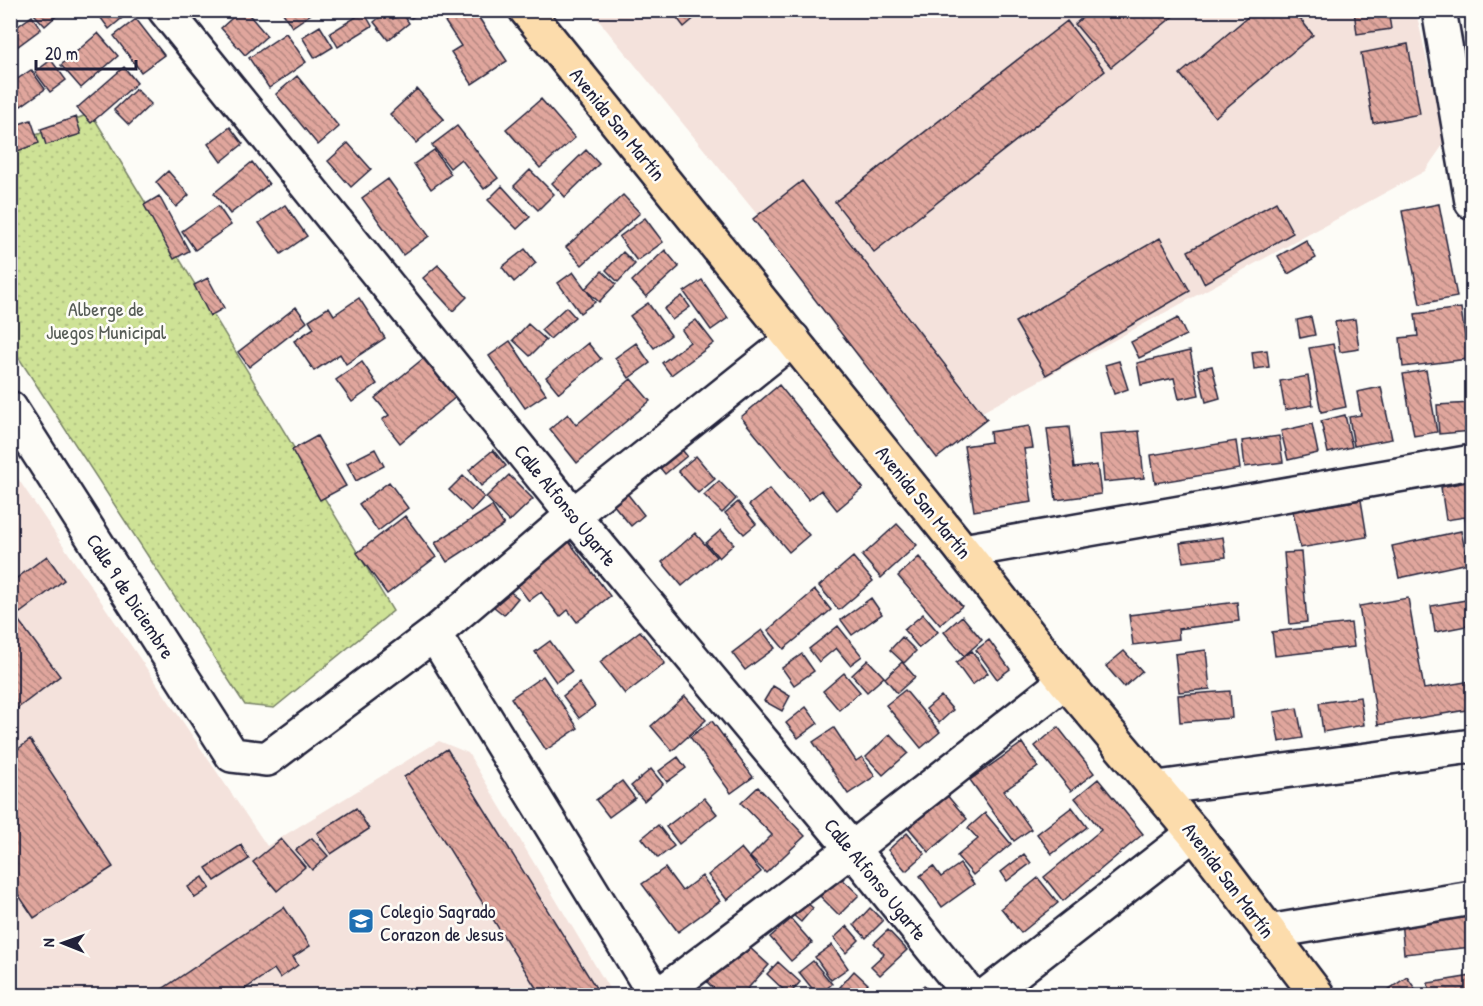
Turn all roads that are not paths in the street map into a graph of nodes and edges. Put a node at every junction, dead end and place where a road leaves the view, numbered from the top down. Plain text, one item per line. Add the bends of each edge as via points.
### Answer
1 (165, 10) edge
2 (526, 10) edge
3 (1439, 10) edge
4 (1469, 157) edge
5 (1473, 202) edge
6 (792, 339) junction
7 (10, 408) edge
8 (1473, 462) edge
9 (573, 515) junction
10 (963, 551) junction
11 (434, 634) junction
12 (1065, 681) junction
13 (1473, 746) edge
14 (1157, 788) junction
15 (1194, 833) junction
16 (852, 849) junction
17 (1473, 898) edge
18 (1268, 932) junction
19 (657, 996) edge
20 (971, 996) edge
21 (985, 996) edge
22 (1318, 996) edge

1 - 9 street, Calle Alfonso Ugarte
2 - 6 main road, Avenida San Martín
3 - 4 street
4 - 5 street
6 - 9 street
6 - 10 main road, Avenida San Martín
7 - 11 street, Calle 9 de Diciembre via 232,755 267,759
8 - 10 street
9 - 11 street
9 - 16 street, Calle Alfonso Ugarte
10 - 12 main road, Avenida San Martín
11 - 19 street
12 - 14 main road, Avenida San Martín
12 - 16 street
13 - 14 street
14 - 15 main road, Avenida San Martín
15 - 18 main road, Avenida San Martín
15 - 21 street
16 - 19 street
16 - 20 street, Calle Alfonso Ugarte
17 - 18 street
18 - 22 main road, Avenida San Martín

